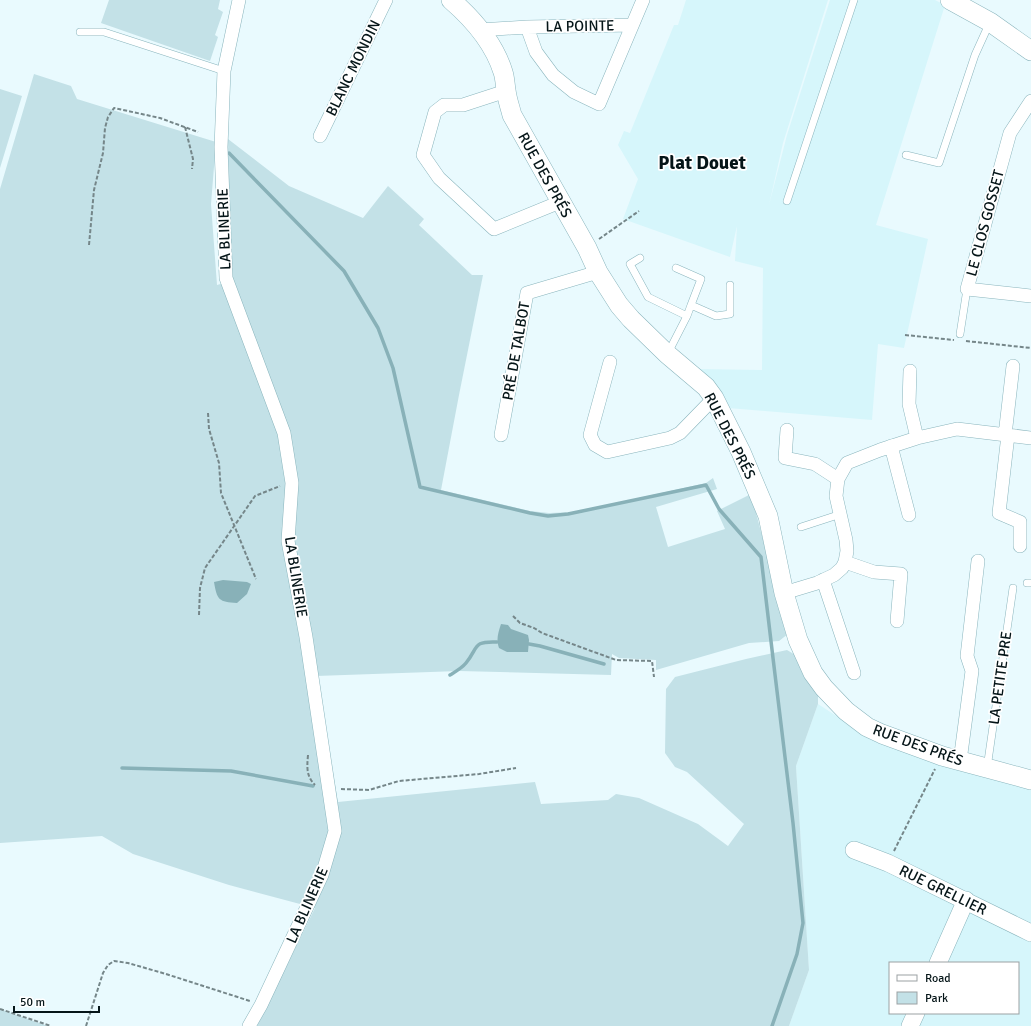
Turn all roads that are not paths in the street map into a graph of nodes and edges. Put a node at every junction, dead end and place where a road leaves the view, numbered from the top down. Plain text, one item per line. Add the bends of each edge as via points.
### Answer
1 (239, 0) edge
2 (386, 0) edge
3 (451, 0) edge
4 (642, 0) edge
5 (854, 0) edge
6 (950, 0) edge
7 (990, 22) junction
8 (632, 25) junction
9 (527, 27) junction
10 (480, 30) junction
11 (80, 32) dead end
12 (1031, 51) edge
13 (224, 71) junction
14 (506, 91) junction
15 (1031, 101) edge
16 (320, 136) dead end
17 (906, 155) dead end
18 (786, 201) dead end
19 (560, 202) junction
20 (640, 258) dead end
21 (676, 268) dead end
22 (598, 272) junction
23 (730, 285) dead end
24 (968, 289) junction
25 (1031, 296) edge
26 (691, 306) junction
27 (687, 316) junction
28 (960, 334) dead end
29 (668, 354) junction
30 (610, 362) dead end
31 (1013, 366) dead end
32 (910, 370) dead end
33 (714, 398) junction
34 (787, 430) dead end
35 (501, 435) dead end
36 (1006, 435) junction
37 (917, 438) junction
38 (1031, 438) edge
39 (891, 446) junction
40 (838, 479) junction
41 (840, 514) junction
42 (909, 515) dead end
43 (801, 527) dead end
44 (1020, 546) dead end
45 (978, 561) dead end
46 (845, 562) junction
47 (823, 580) junction
48 (1013, 588) dead end
49 (784, 593) junction
50 (897, 621) dead end
51 (854, 673) dead end
52 (960, 761) junction
53 (988, 768) junction
54 (1031, 780) edge
55 (854, 850) dead end
56 (966, 900) junction
57 (1031, 933) edge
58 (938, 962) edge
59 (916, 1014) edge
60 (249, 1026) edge
61 (910, 1026) edge

1 - 13 street, LA BLINERIE
2 - 16 street, BLANC MONDIN
3 - 10 main road, RUE DES PRÉS
4 - 8 street, LA POINTE
5 - 18 lane
6 - 7 main road
7 - 12 main road
7 - 17 lane via 975,55 939,163
8 - 9 street, LA POINTE
8 - 9 street, LA POINTE via 599,104 574,92 553,75 536,52
9 - 10 street, LA POINTE
10 - 14 main road, RUE DES PRÉS via 504,73
11 - 13 lane via 104,32
13 - 60 street, LA BLINERIE via 221,147 226,278 284,433 292,483 288,541 306,637 335,831 322,875
14 - 19 main road, RUE DES PRÉS via 512,115
14 - 19 street via 463,106 444,105 435,112 423,155 439,178 494,229
15 - 24 street, LE CLOS GOSSET via 1010,133
19 - 22 main road, RUE DES PRÉS
20 - 27 lane via 630,264 648,297
21 - 26 lane via 701,279
22 - 29 main road, RUE DES PRÉS via 631,319
22 - 35 street, PRÉ DE TALBOT via 527,293
23 - 26 lane via 730,314 716,316
24 - 25 street, LE CLOS GOSSET
24 - 28 lane
26 - 27 lane
27 - 29 lane
29 - 33 main road, RUE DES PRÉS via 706,387
30 - 33 street via 590,435 594,445 607,452 670,438 680,433
31 - 36 street
32 - 37 street via 909,404
33 - 49 main road, RUE DES PRÉS via 741,452 768,516
34 - 40 street via 785,458 815,464
36 - 37 street via 957,429
36 - 38 street
36 - 44 street via 999,513 1020,522
37 - 39 street
39 - 40 street via 847,462
39 - 42 street
40 - 41 street via 836,496
41 - 43 lane
41 - 46 street via 846,540
45 - 52 street via 966,656 972,671
46 - 47 street via 834,575
46 - 50 street via 874,572 901,574
47 - 49 street
47 - 51 street
48 - 53 lane, LA PETITE PRE
49 - 52 main road, RUE DES PRÉS via 798,640 813,673 835,700 867,727
52 - 53 main road, RUE DES PRÉS
53 - 54 main road, RUE DES PRÉS
55 - 56 street, RUE GRELLIER
56 - 57 street, RUE GRELLIER
56 - 58 street
59 - 61 street

